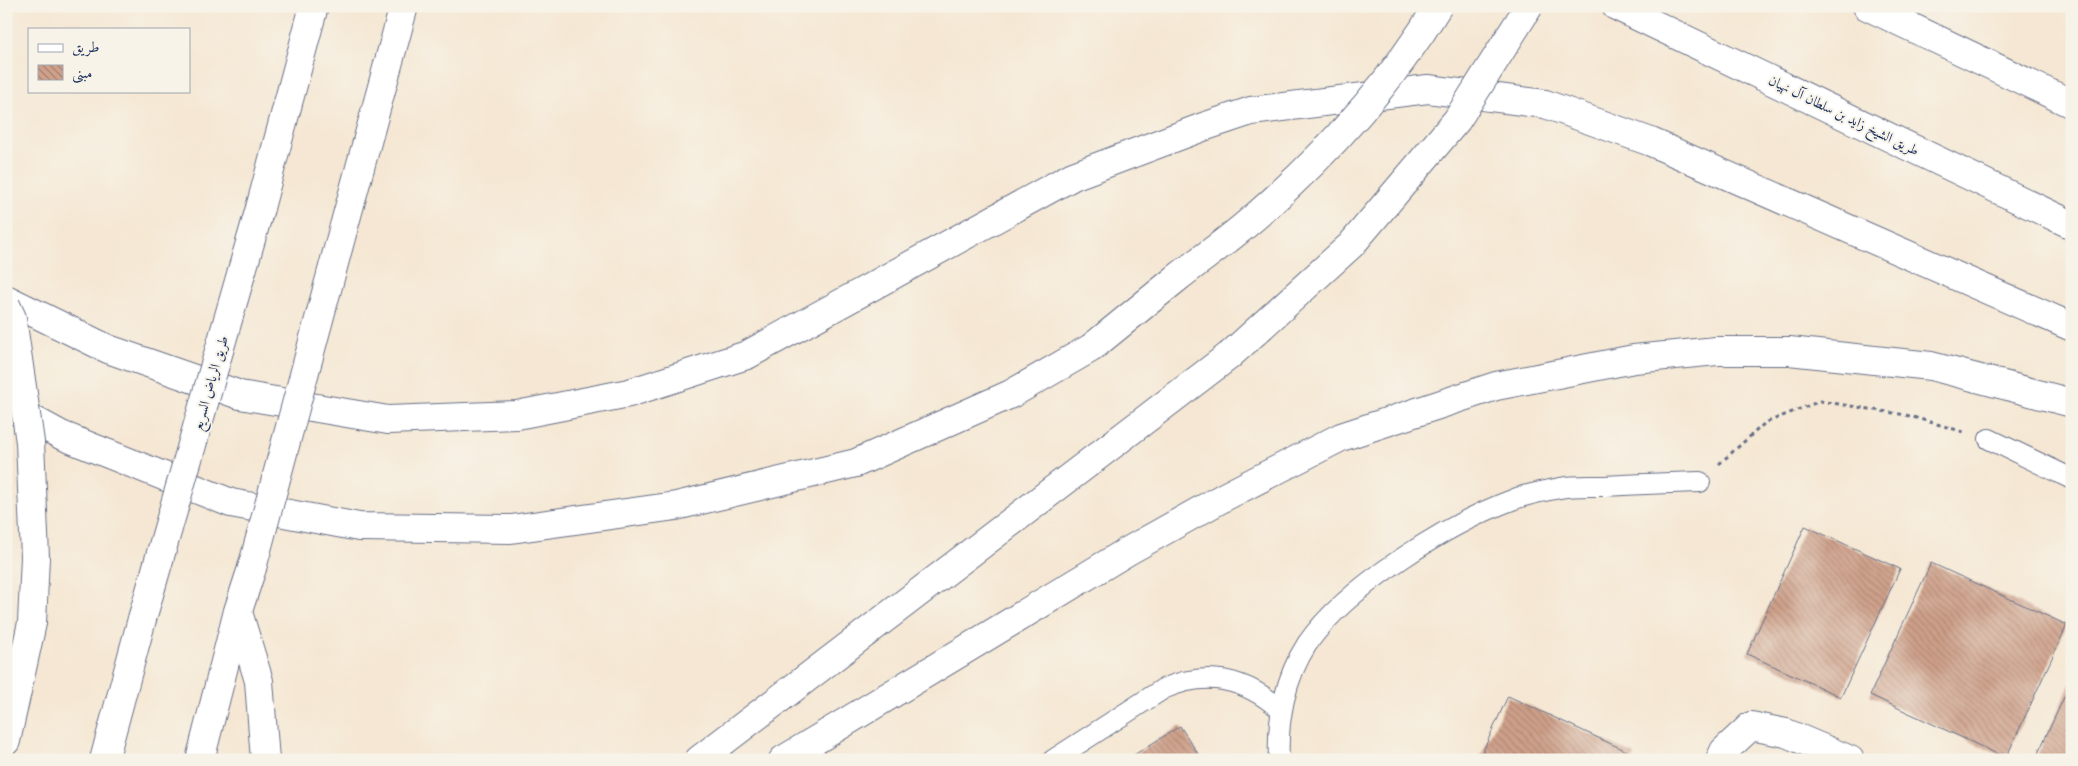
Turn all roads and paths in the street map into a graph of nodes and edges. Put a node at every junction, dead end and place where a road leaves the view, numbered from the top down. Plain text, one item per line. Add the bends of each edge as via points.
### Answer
1 (314, 6) edge
2 (404, 6) edge
3 (1438, 6) edge
4 (1529, 6) edge
5 (1616, 6) edge
6 (1867, 6) edge
7 (2072, 104) edge
8 (2072, 224) edge
9 (6, 299) edge
10 (6, 305) edge
11 (2072, 328) edge
12 (2072, 402) edge
13 (6, 405) edge
14 (1989, 439) joint
15 (2072, 479) edge
16 (1700, 482) joint
17 (238, 610) junction
18 (1281, 710) junction
19 (6, 741) edge
20 (104, 760) edge
21 (200, 760) edge
22 (265, 760) edge
23 (699, 760) edge
24 (783, 760) edge
25 (1053, 760) edge
26 (1279, 760) edge
27 (1720, 760) edge
28 (1850, 760) edge

1 - 20 main road, طريق الرياض السريع, bridge
2 - 17 main road, bridge
3 - 13 main road, bridge via 1375,94 1315,161 1249,222 1090,348 1011,394 856,463 676,506 511,530 358,526 231,503 61,435
4 - 23 main road, bridge via 1457,120 1351,245 1230,355
5 - 8 main road, طريق الشيخ زايد بن سلطان آل نهيان
6 - 7 main road
9 - 11 main road via 108,349 240,395 388,420 517,415 629,393 748,354 1072,176 1203,127 1251,111 1428,89 1545,104 1652,142
10 - 19 main road, bridge via 12,318 30,442 35,557 32,623
12 - 24 main road via 1931,366 1789,351 1717,351 1634,359 1496,386 1341,438 1226,496 1120,556
14 - 15 lane
14 - 16 path via 1906,415 1820,401 1765,423
16 - 18 lane via 1561,488 1513,499 1470,519 1390,567 1353,594 1328,618 1307,645 1291,676
17 - 21 main road
17 - 22 main road via 259,681
18 - 25 lane via 1266,696 1226,680 1182,681 1163,689
18 - 26 lane
27 - 28 main road via 1724,751 1751,726 1786,733

